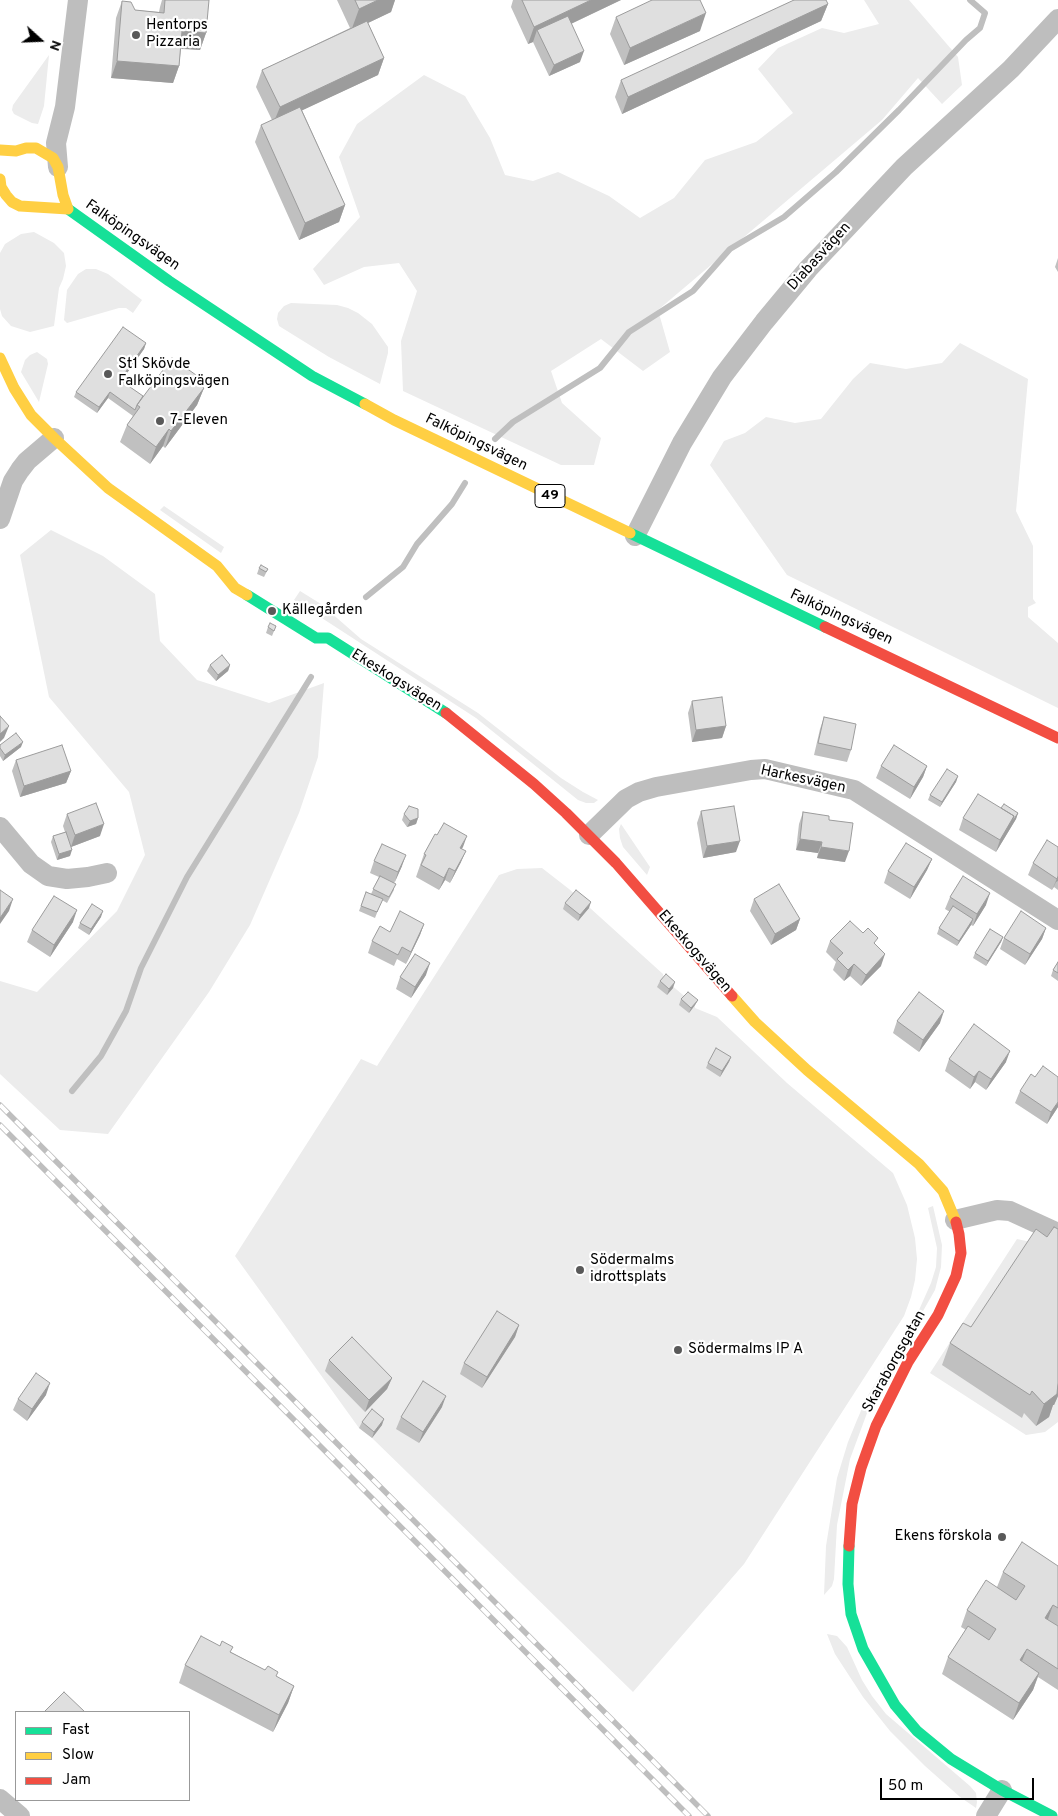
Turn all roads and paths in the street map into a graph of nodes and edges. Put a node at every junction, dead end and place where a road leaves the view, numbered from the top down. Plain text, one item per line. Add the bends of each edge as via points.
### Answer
1 (78, 0) edge
2 (1058, 19) edge
3 (56, 142) junction
4 (36, 148) junction
5 (0, 150) edge
6 (16, 151) junction
7 (59, 172) junction
8 (2, 174) edge
9 (20, 206) junction
10 (38, 206) junction
11 (68, 209) junction
12 (0, 358) edge
13 (54, 438) junction
14 (0, 519) edge
15 (635, 536) junction
16 (217, 566) junction
17 (234, 572) dead end
18 (322, 626) dead end
19 (328, 638) junction
20 (1058, 738) edge
21 (0, 828) edge
22 (589, 835) junction
23 (107, 873) dead end
24 (1058, 920) edge
25 (956, 1220) junction
26 (1058, 1233) edge
27 (1002, 1790) junction
28 (0, 1800) edge
29 (20, 1816) edge
30 (986, 1816) edge
31 (1052, 1816) edge

1 - 3 street via 65,107
2 - 15 street, Diabasvägen via 1010,69 904,167 808,269 764,322 717,385 682,443
3 - 4 street
3 - 7 street
4 - 6 street
4 - 7 street via 53,158
5 - 6 street
6 - 8 street
7 - 10 street via 54,195
7 - 11 street
8 - 9 street via 6,195
8 - 9 street via 2,210
9 - 10 street, 49
10 - 11 street, 49
11 - 15 street, Falköpingsvägen / 49 via 312,376 394,420
12 - 13 street, Ekeskogsvägen via 31,415
13 - 14 street via 20,470
13 - 16 street, Ekeskogsvägen via 108,488
15 - 20 street, Falköpingsvägen / 49
16 - 17 street, Ekeskogsvägen
16 - 19 street, Ekeskogsvägen via 235,588 316,638
18 - 19 street
19 - 22 street, Ekeskogsvägen via 452,717 527,778
21 - 23 street via 31,864 48,876 67,879
22 - 24 street, Harkesvägen via 626,799 639,792 765,769 854,790
22 - 25 street, Ekeskogsvägen via 755,1022 919,1164 943,1191
25 - 26 street via 997,1210 1010,1211
25 - 27 street, Skaraborgsgatan via 961,1253 956,1276 938,1315 892,1392 861,1468 852,1504 848,1584 851,1614 863,1649 895,1705 917,1730 951,1759
27 - 30 street
27 - 31 street, Skaraborgsgatan
28 - 29 street

